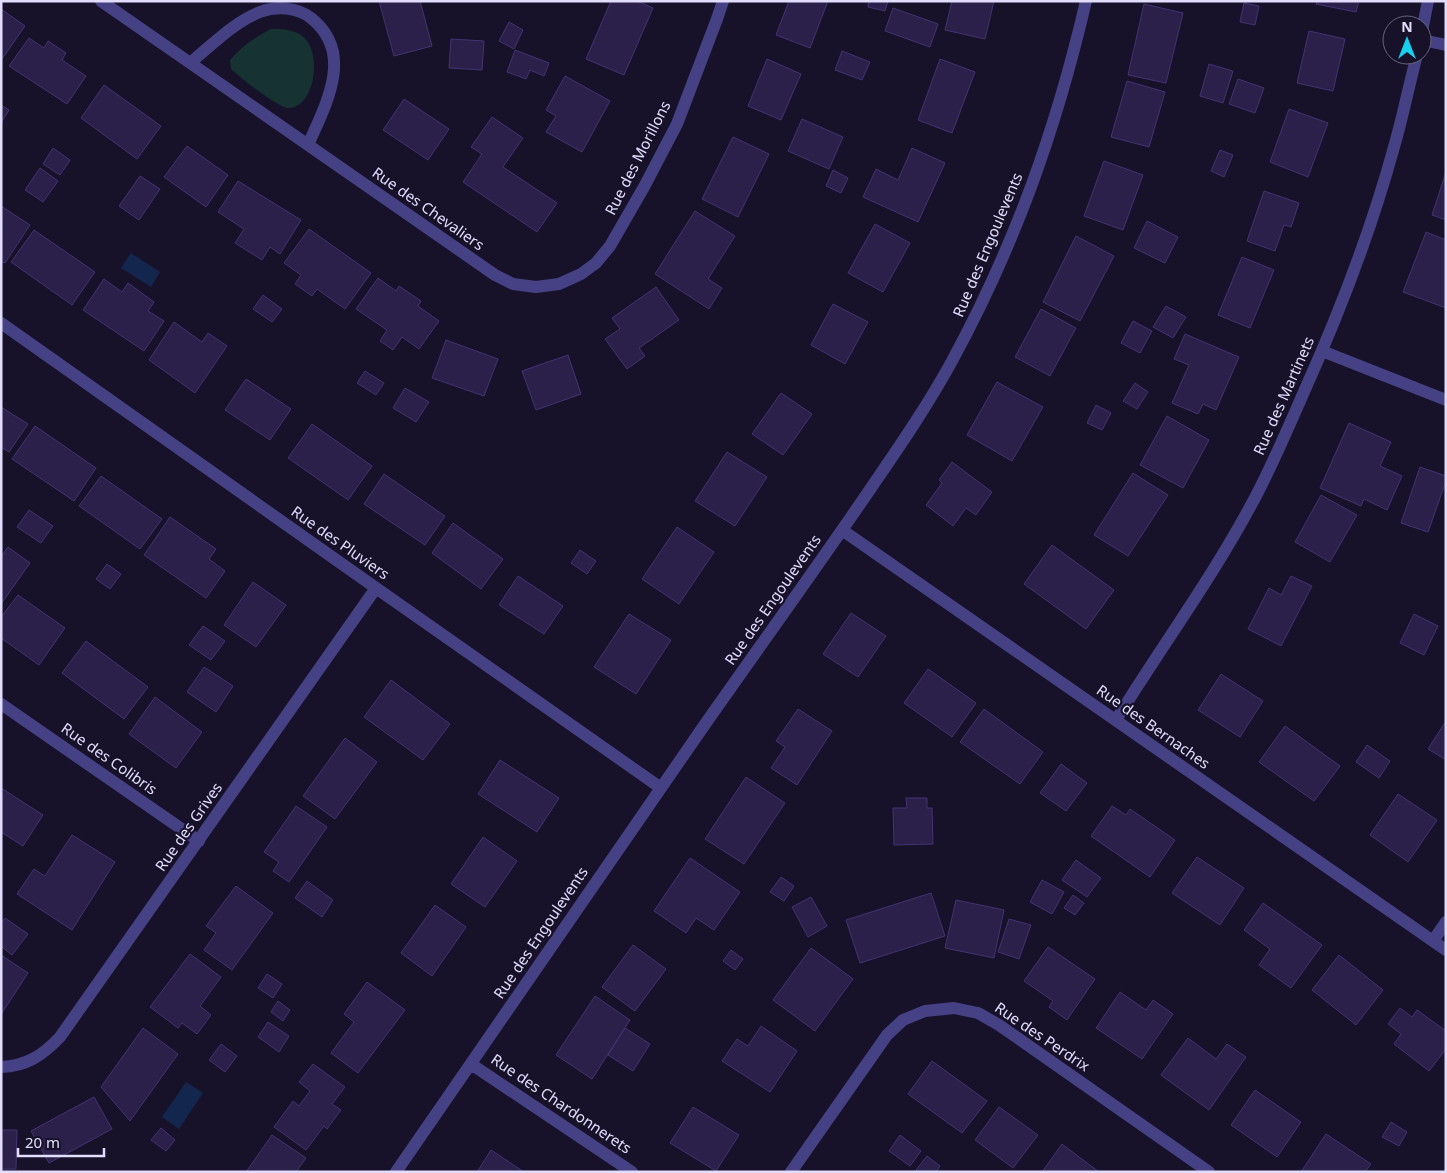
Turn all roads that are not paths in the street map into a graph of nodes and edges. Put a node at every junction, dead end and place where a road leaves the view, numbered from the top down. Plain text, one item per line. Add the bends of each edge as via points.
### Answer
1 (101, 1) edge
2 (722, 1) edge
3 (1086, 1) edge
4 (1428, 1) edge
5 (1425, 15) edge
6 (1432, 42) edge
7 (1446, 45) edge
8 (190, 63) junction
9 (1414, 65) edge
10 (308, 145) junction
11 (536, 287) joint
12 (1, 323) edge
13 (1322, 351) junction
14 (1446, 400) edge
15 (842, 530) junction
16 (376, 588) junction
17 (1, 704) edge
18 (1116, 720) junction
19 (661, 788) junction
20 (199, 841) junction
21 (1446, 922) edge
22 (1433, 941) junction
23 (1446, 950) edge
24 (472, 1064) junction
25 (7, 1067) edge
26 (396, 1172) edge
27 (632, 1172) edge
28 (791, 1172) edge
29 (1209, 1172) edge

1 - 8 street, Rue des Chevaliers
2 - 11 street, Rue des Morillons via 677,124 610,246 596,263 581,274 559,284
3 - 15 street, Rue des Engoulevents via 1051,132 995,277 934,393
4 - 5 street
6 - 7 street
8 - 10 street, Rue des Chevaliers
8 - 10 street via 251,16 289,8 306,13 329,37 334,65 333,84
9 - 13 street, Rue des Martinets via 1378,202
10 - 11 street, Rue des Chevaliers via 495,275 513,284
12 - 16 street, Rue des Pluviers
13 - 14 street
13 - 18 street, Rue des Martinets via 1259,491 1232,539
15 - 18 street, Rue des Bernaches
15 - 19 street, Rue des Engoulevents
16 - 19 street, Rue des Pluviers
16 - 20 street, Rue des Grives
17 - 20 street, Rue des Colibris
18 - 22 street, Rue des Bernaches
19 - 24 street, Rue des Engoulevents
20 - 25 street, Rue des Grives via 60,1037 47,1052
21 - 22 street
22 - 23 street, Rue des Bernaches
24 - 26 street, Rue des Engoulevents
24 - 27 street, Rue des Chardonnerets
28 - 29 street, Rue des Perdrix via 887,1035 903,1020 925,1011 954,1008 978,1013 999,1025

